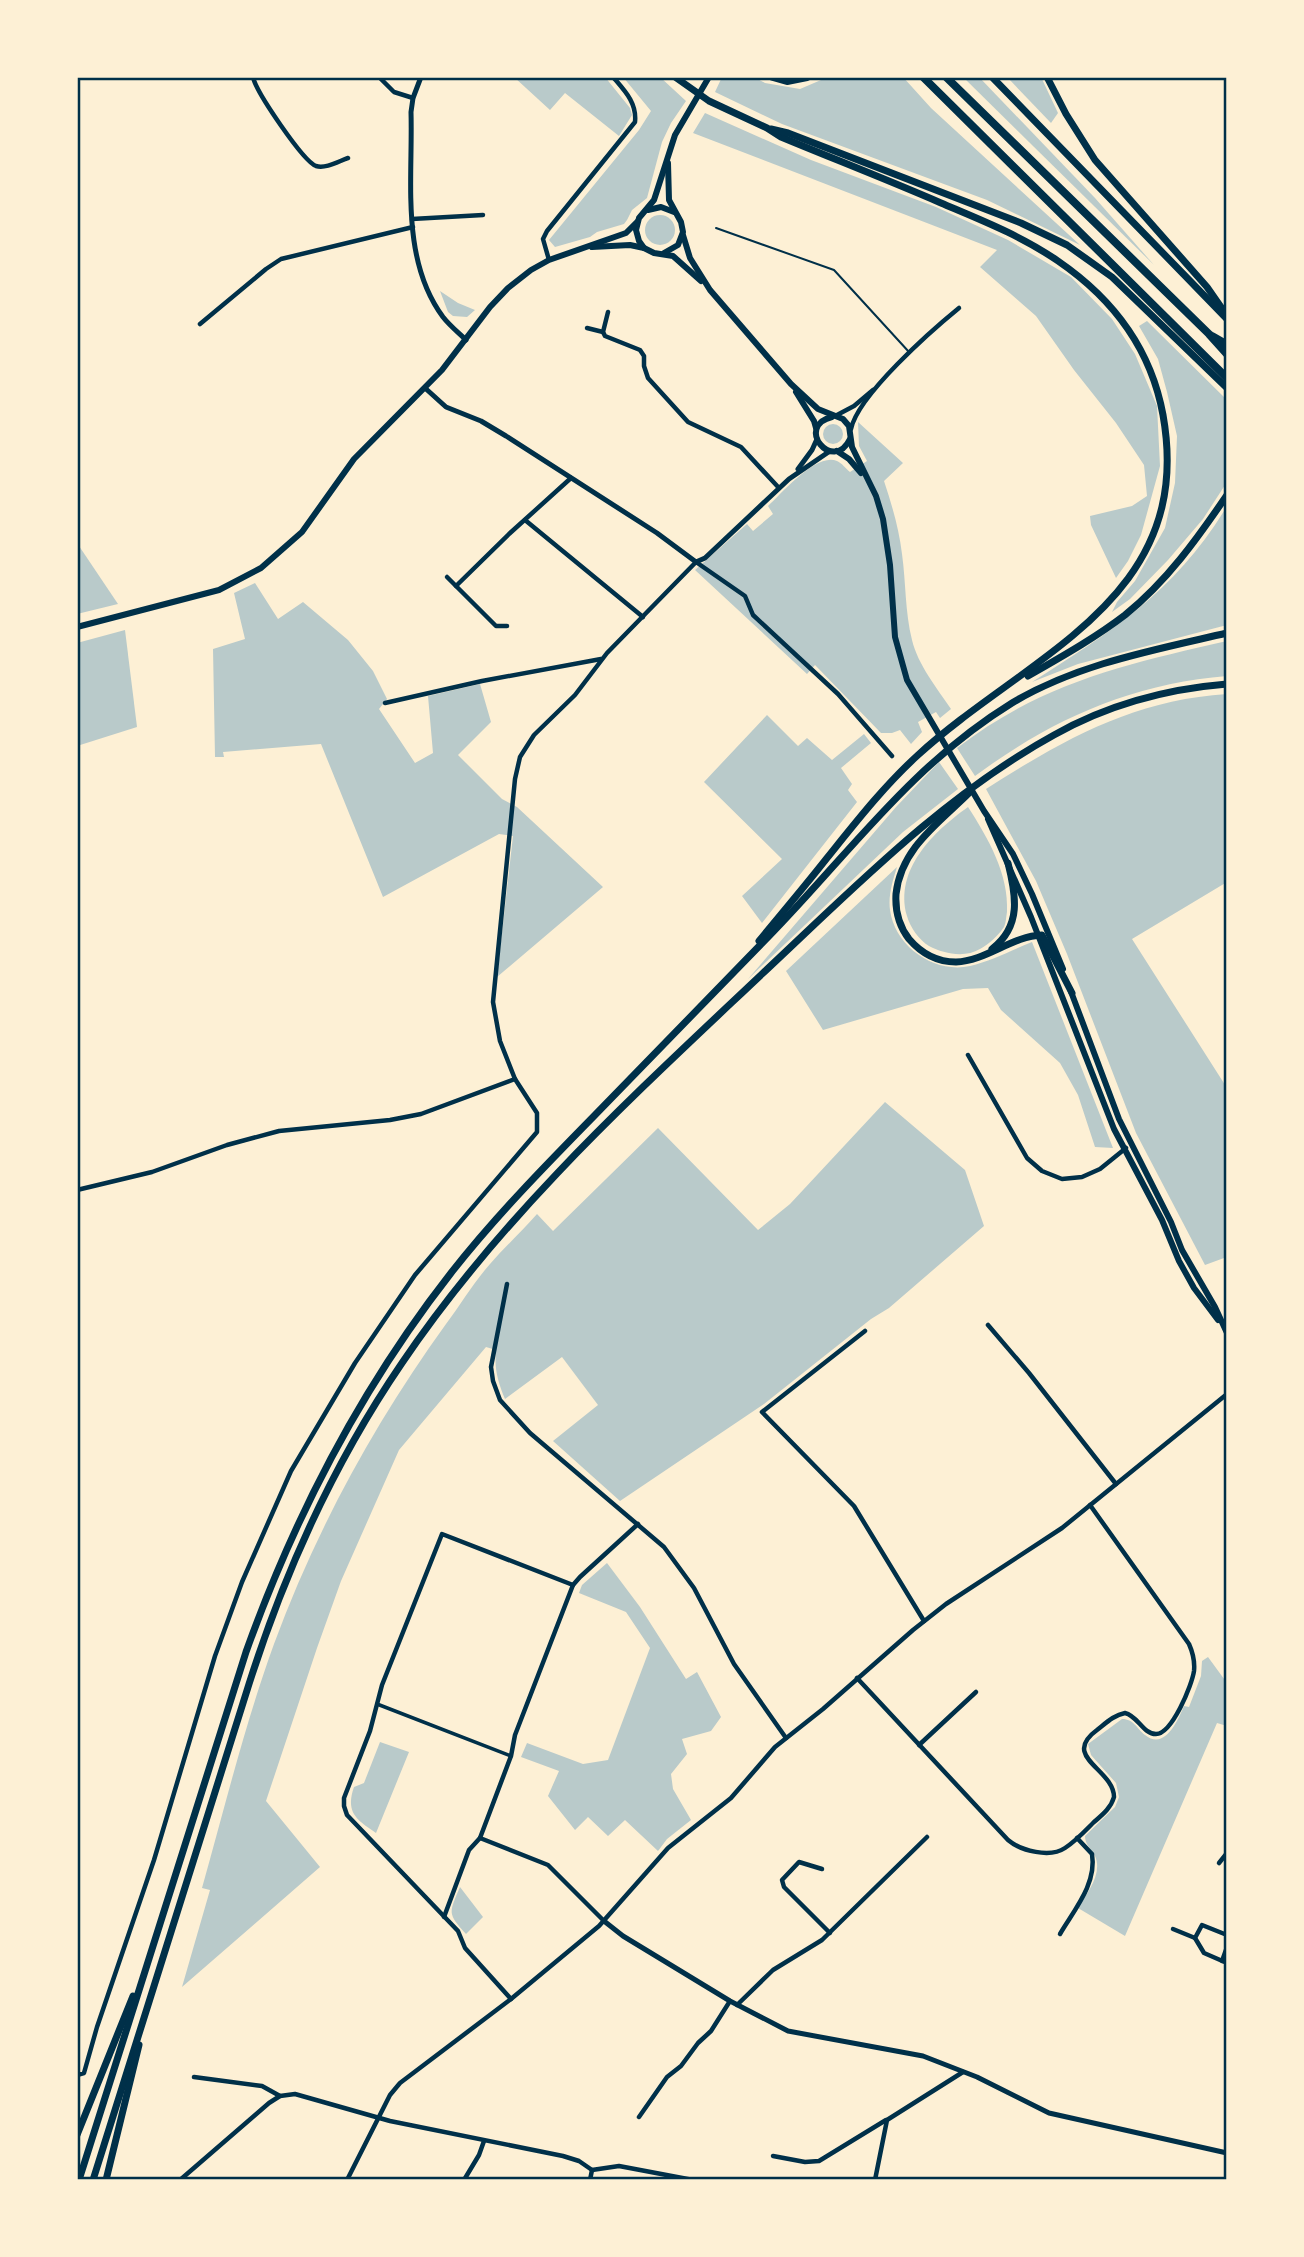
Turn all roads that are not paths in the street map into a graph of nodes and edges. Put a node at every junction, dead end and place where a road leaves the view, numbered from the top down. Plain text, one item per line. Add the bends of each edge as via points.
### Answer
1 (253, 77) edge
2 (379, 77) edge
3 (421, 77) edge
4 (613, 77) edge
5 (675, 77) edge
6 (709, 77) edge
7 (774, 77) edge
8 (807, 77) edge
9 (923, 77) edge
10 (946, 77) edge
11 (992, 77) edge
12 (1047, 77) edge
13 (413, 99) junction
14 (767, 128) junction
15 (668, 154) junction
16 (348, 158) dead end
17 (647, 211) junction
18 (675, 213) junction
19 (483, 215) dead end
20 (412, 219) junction
21 (637, 222) junction
22 (412, 227) junction
23 (716, 228) dead end
24 (682, 235) junction
25 (583, 247) junction
26 (644, 248) junction
27 (663, 254) junction
28 (549, 260) junction
29 (710, 290) junction
30 (959, 308) dead end
31 (608, 312) dead end
32 (1227, 318) edge
33 (200, 324) dead end
34 (587, 328) dead end
35 (603, 332) junction
36 (1209, 334) junction
37 (466, 340) junction
38 (1227, 344) edge
39 (910, 353) junction
40 (1227, 354) edge
41 (1227, 378) edge
42 (881, 383) junction
43 (791, 384) junction
44 (425, 388) junction
45 (1227, 388) edge
46 (833, 417) junction
47 (816, 435) junction
48 (851, 435) junction
49 (834, 451) junction
50 (571, 478) junction
51 (789, 479) junction
52 (867, 481) junction
53 (779, 488) junction
54 (1227, 495) edge
55 (524, 520) junction
56 (696, 562) junction
57 (447, 577) dead end
58 (456, 586) junction
59 (643, 617) junction
60 (507, 626) dead end
61 (77, 629) edge
62 (1227, 633) edge
63 (602, 659) junction
64 (1227, 684) edge
65 (997, 694) junction
66 (385, 703) dead end
67 (892, 756) dead end
68 (980, 781) junction
69 (984, 811) junction
70 (1008, 863) junction
71 (1038, 934) junction
72 (979, 957) junction
73 (724, 982) junction
74 (1073, 996) junction
75 (968, 1055) dead end
76 (515, 1079) junction
77 (1132, 1145) junction
78 (1124, 1150) junction
79 (77, 1191) edge
80 (507, 1284) dead end
81 (988, 1325) dead end
82 (864, 1331) dead end
83 (1227, 1334) edge
84 (1227, 1394) edge
85 (1116, 1484) junction
86 (1090, 1505) junction
87 (638, 1524) junction
88 (573, 1585) junction
89 (924, 1621) junction
90 (857, 1678) junction
91 (976, 1692) dead end
92 (377, 1704) junction
93 (786, 1738) junction
94 (919, 1745) junction
95 (511, 1756) junction
96 (927, 1837) dead end
97 (480, 1838) junction
98 (1077, 1838) junction
99 (1227, 1853) edge
100 (1219, 1863) dead end
101 (822, 1869) dead end
102 (444, 1917) junction
103 (604, 1921) junction
104 (1173, 1929) dead end
105 (830, 1933) junction
106 (1060, 1934) dead end
107 (1227, 1935) edge
108 (1195, 1938) junction
109 (1227, 1947) edge
110 (1225, 1962) edge
111 (144, 1973) junction
112 (511, 1999) junction
113 (730, 2001) junction
114 (737, 2005) junction
115 (145, 2014) junction
116 (964, 2071) junction
117 (77, 2075) edge
118 (194, 2077) dead end
119 (280, 2096) junction
120 (639, 2117) dead end
121 (380, 2118) junction
122 (887, 2120) junction
123 (77, 2135) edge
124 (484, 2141) junction
125 (1227, 2153) edge
126 (774, 2156) dead end
127 (592, 2170) junction
128 (79, 2180) edge
129 (93, 2180) edge
130 (106, 2180) edge
131 (180, 2180) edge
132 (347, 2180) edge
133 (464, 2180) edge
134 (590, 2180) edge
135 (693, 2180) edge
136 (876, 2180) edge

1 - 16 street via 270,110 312,163 325,166
2 - 13 street via 394,92
3 - 13 street
4 - 28 street via 632,102 636,117 630,131 544,235
5 - 14 highway via 709,101
6 - 15 main road
7 - 8 highway
9 - 41 highway
10 - 36 highway
11 - 32 highway
12 - 32 highway via 1095,160 1207,287
13 - 20 street
14 - 45 highway via 964,200 1067,245 1104,270
14 - 65 highway via 983,220 1052,257 1115,311 1136,339 1150,371 1160,400 1167,462 1163,497 1149,542 1131,575 1100,612
15 - 17 main road
15 - 18 main road via 669,204
17 - 18 main road via 662,207
17 - 21 main road
18 - 24 main road
19 - 20 street
20 - 22 street
21 - 25 main road via 626,233
21 - 26 main road via 637,236
22 - 33 street via 281,259
22 - 37 street via 433,300
23 - 39 lane via 834,270
24 - 27 main road via 678,246
24 - 29 main road
25 - 26 main road
25 - 28 main road
26 - 27 main road
27 - 29 main road via 673,256
28 - 37 main road via 504,292
29 - 43 main road
30 - 39 street
31 - 35 street
34 - 35 street
35 - 53 street via 608,339 640,350 648,378 688,422 741,446
36 - 38 highway
36 - 40 highway
37 - 44 main road
39 - 42 street
42 - 46 street
42 - 48 street via 854,418
43 - 46 main road
43 - 47 main road via 814,421
44 - 50 street via 446,407 481,421
44 - 61 main road via 359,453 302,532 261,568 236,583
46 - 47 main road via 821,422
46 - 48 main road via 845,421
47 - 49 main road via 822,447
47 - 51 street via 812,450
48 - 49 main road via 845,447
48 - 52 main road
49 - 51 street
49 - 52 main road via 849,459
50 - 55 street
50 - 56 street
51 - 53 street
52 - 69 main road via 886,531 897,648 910,687
53 - 56 street
54 - 65 highway via 1178,563 1125,614
55 - 58 street
55 - 59 street
56 - 59 street
56 - 67 street via 743,594 753,615 858,714
57 - 58 street
58 - 60 street via 496,626
59 - 63 street
62 - 73 highway via 1066,676 987,719 906,785
63 - 66 street
63 - 76 street via 575,695 530,740 514,779 493,1002 497,1032
64 - 68 highway via 1158,695 1108,710 1046,739
65 - 73 highway via 898,774
68 - 72 highway via 915,845 900,874 896,906 905,933 931,957 953,962
68 - 115 highway via 943,808 813,926 579,1150 498,1236 400,1366 338,1469 295,1558 252,1673
69 - 70 main road
69 - 74 main road via 1003,836 1032,894
70 - 71 main road
70 - 72 highway via 1016,899 1012,920 1001,941
71 - 72 highway
71 - 74 highway via 1044,936
71 - 78 main road
73 - 111 highway via 482,1234 423,1310 353,1416 270,1586
74 - 77 main road
75 - 78 street via 1027,1158 1042,1171 1062,1178 1082,1177
76 - 79 street via 421,1114 279,1131
76 - 117 street via 537,1113 539,1126 534,1138 415,1275 362,1352 291,1471 260,1538 215,1656 84,2073
77 - 78 street
77 - 83 main road
78 - 83 main road via 1194,1288
80 - 87 street via 491,1367 500,1400 530,1433
81 - 85 street
82 - 89 street via 762,1412 853,1506
84 - 85 street
85 - 86 street
86 - 89 street
86 - 98 street via 1189,1644 1194,1668 1171,1726 1164,1732 1149,1732 1125,1713 1086,1739 1085,1754 1111,1784 1114,1797 1110,1807
87 - 88 street
87 - 93 street via 664,1547 689,1580 734,1664
88 - 92 street via 442,1534
88 - 95 street
89 - 90 street
90 - 93 street
90 - 94 street
91 - 94 street
92 - 95 street
92 - 102 street via 344,1809
93 - 103 street via 731,1798 668,1848
94 - 98 street via 1013,1844 1050,1853 1064,1850
95 - 97 street
96 - 105 street
97 - 102 street via 469,1850
97 - 103 street via 548,1865
98 - 106 street via 1092,1854 1093,1873
99 - 100 street
101 - 105 street via 799,1862 782,1880
102 - 112 street
103 - 112 street
103 - 113 street
104 - 108 street
105 - 114 street via 773,1970
107 - 108 street via 1202,1925
108 - 110 street via 1204,1953
109 - 110 street
111 - 123 highway
111 - 128 highway
112 - 121 street via 400,2083
113 - 114 street
113 - 120 street via 711,2031 667,2077
114 - 116 street via 794,2033 915,2054
115 - 129 highway
115 - 130 highway
116 - 122 street
116 - 125 street via 1049,2113
118 - 119 street via 262,2086
119 - 121 street via 295,2094
119 - 131 street
121 - 124 street
121 - 132 street
122 - 126 street via 819,2161
122 - 136 street
124 - 127 street via 568,2158
124 - 133 street
127 - 134 street
127 - 135 street via 619,2166

